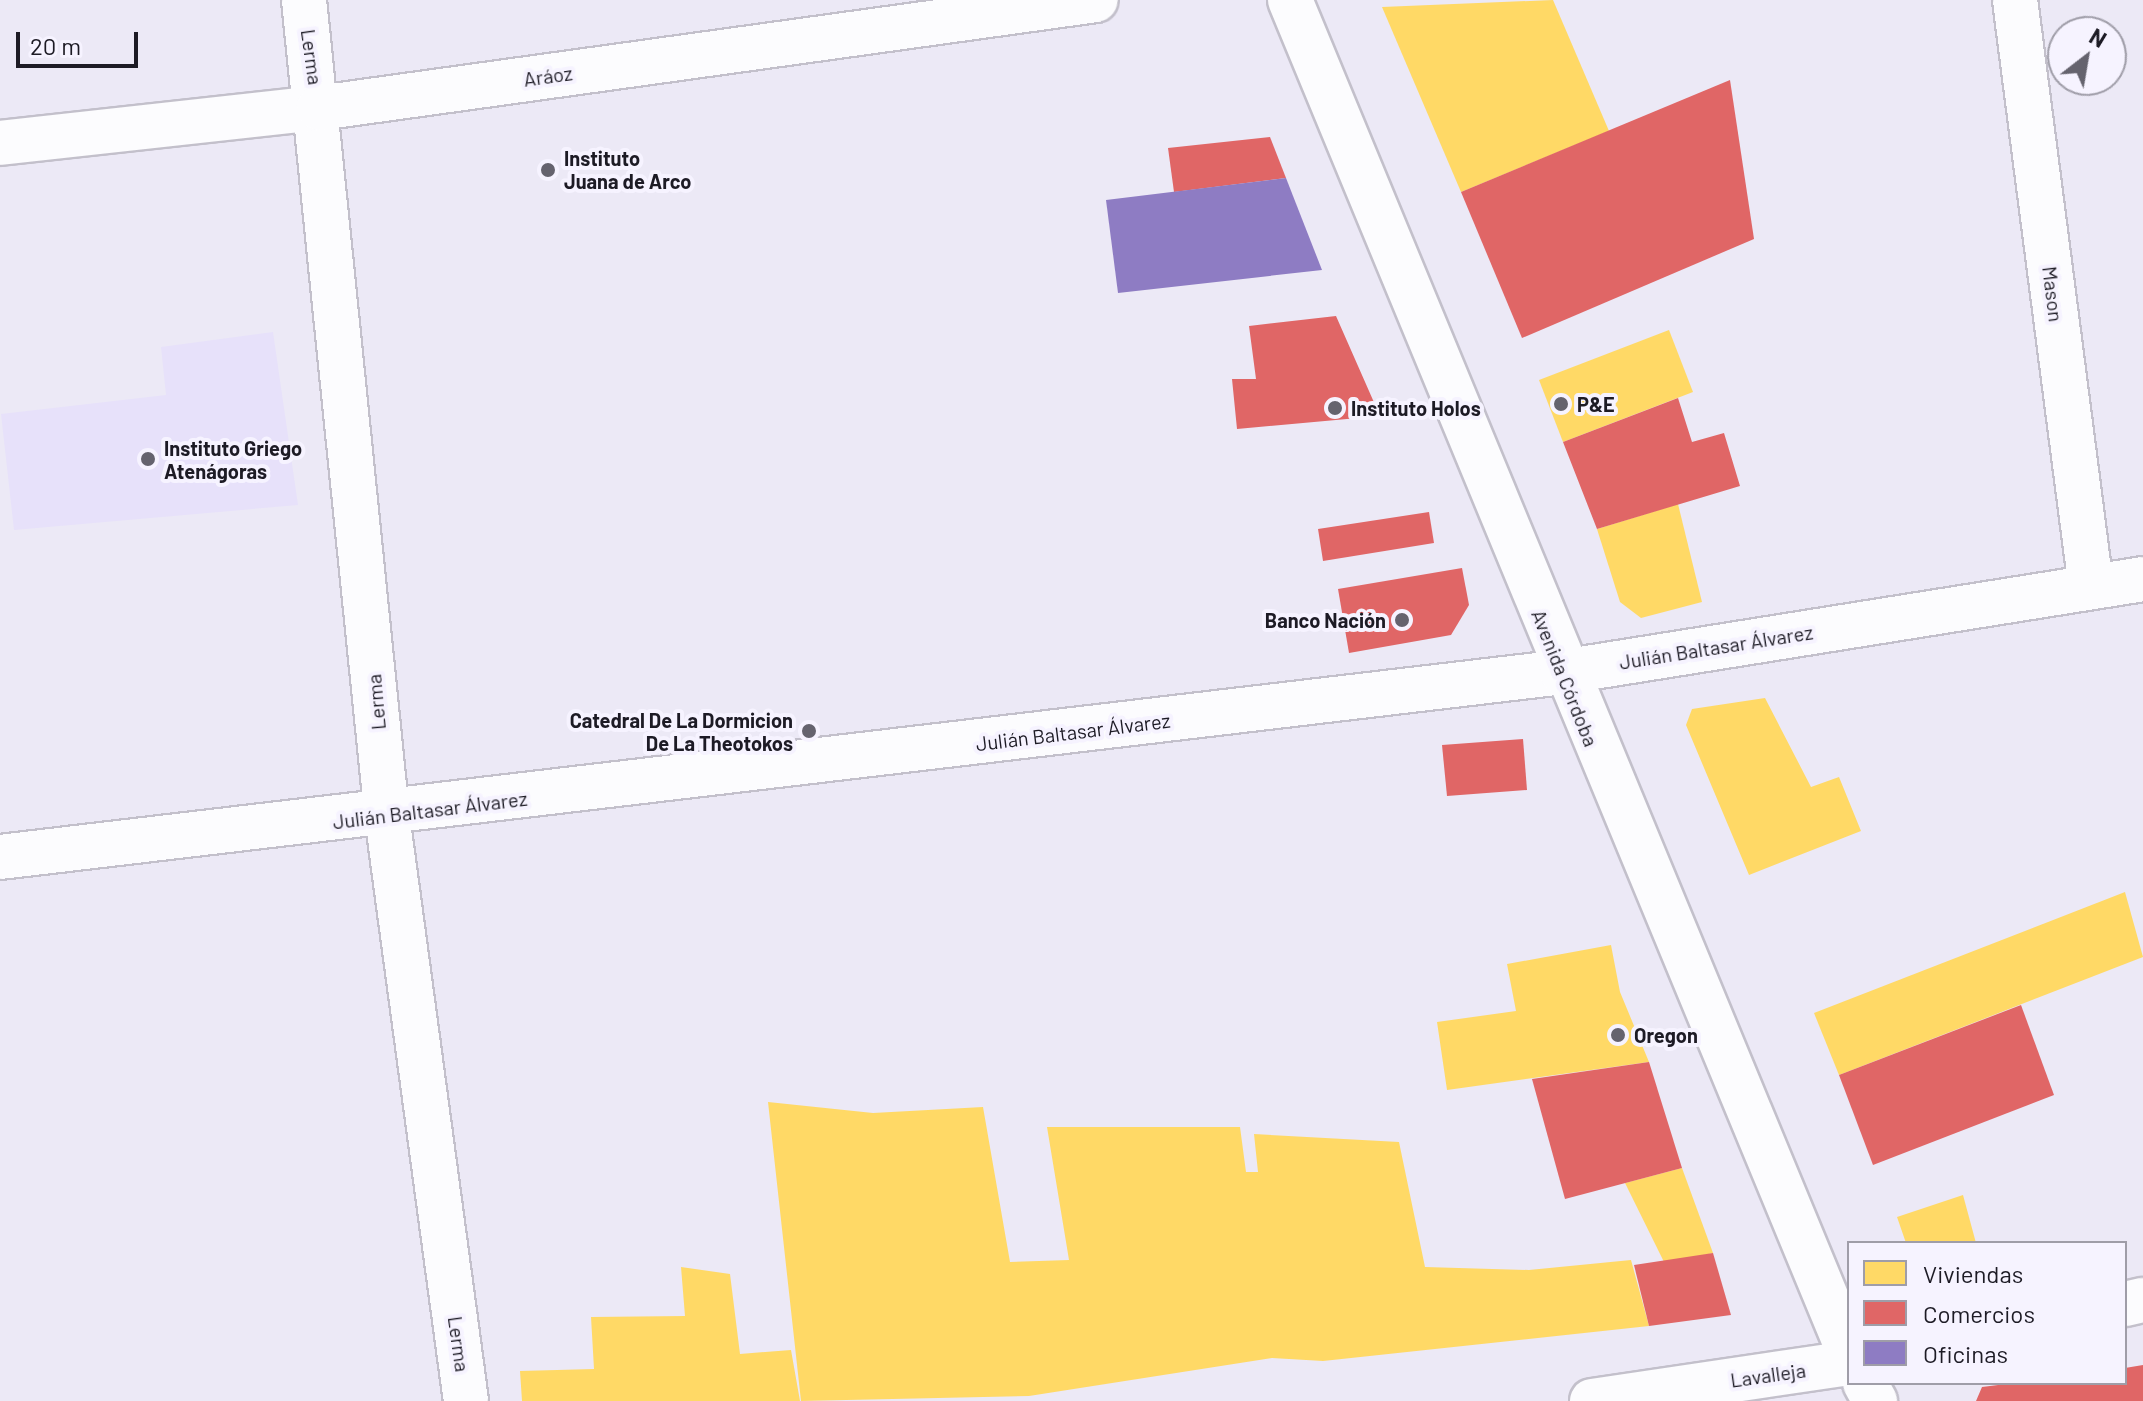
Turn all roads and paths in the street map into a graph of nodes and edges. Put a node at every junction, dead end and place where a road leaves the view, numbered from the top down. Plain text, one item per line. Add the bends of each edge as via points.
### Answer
1 (304, 0) edge
2 (1096, 0) edge
3 (1290, 0) edge
4 (2015, 0) edge
5 (319, 108) junction
6 (0, 143) edge
7 (2143, 579) edge
8 (2091, 587) junction
9 (1562, 672) junction
10 (387, 816) junction
11 (0, 857) edge
12 (1847, 1347) edge
13 (1847, 1363) edge
14 (466, 1401) edge
15 (1592, 1401) edge

1 - 5 street, Lerma
2 - 5 street, Aráoz
3 - 9 street, Avenida Córdoba
4 - 8 street, Mason
5 - 6 street, Aráoz
5 - 10 street, Lerma
7 - 8 street, Julián Baltasar Álvarez
8 - 9 street, Julián Baltasar Álvarez
9 - 10 street, Julián Baltasar Álvarez
9 - 12 street, Avenida Córdoba
10 - 11 street, Julián Baltasar Álvarez
10 - 14 street, Lerma
13 - 15 street, Lavalleja

